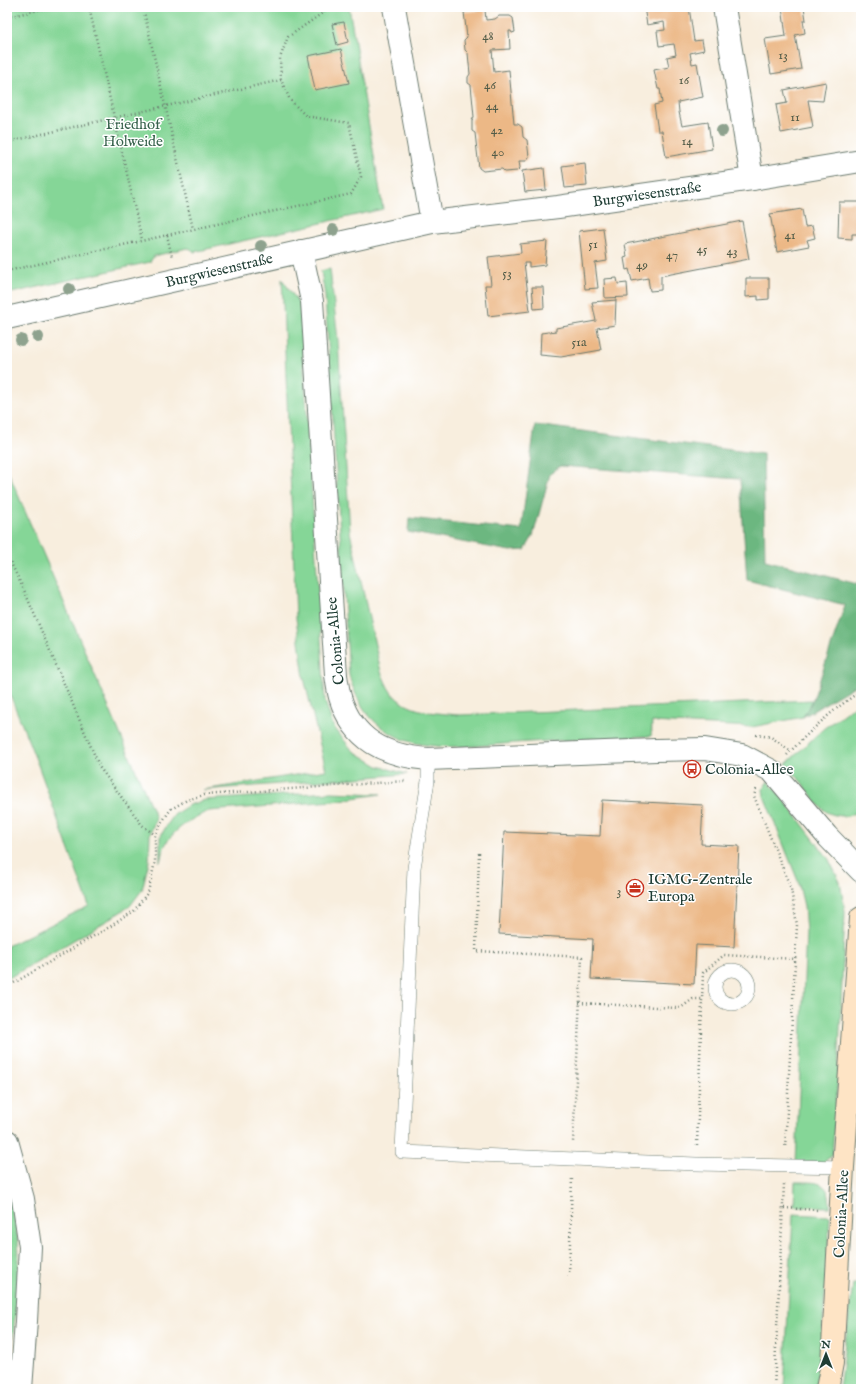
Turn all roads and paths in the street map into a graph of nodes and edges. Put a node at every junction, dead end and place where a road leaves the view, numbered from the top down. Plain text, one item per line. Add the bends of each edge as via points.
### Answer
1 (52, 7) edge
2 (89, 7) edge
3 (143, 7) edge
4 (323, 7) edge
5 (394, 7) edge
6 (724, 7) edge
7 (7, 17) edge
8 (281, 80) junction
9 (165, 106) junction
10 (114, 118) junction
11 (7, 142) edge
12 (861, 161) edge
13 (752, 180) junction
14 (432, 222) junction
15 (193, 229) junction
16 (167, 235) junction
17 (142, 240) junction
18 (171, 252) dead end
19 (301, 252) junction
20 (7, 271) edge
21 (7, 318) edge
22 (7, 555) edge
23 (861, 691) edge
24 (428, 759) junction
25 (772, 771) junction
26 (428, 781) junction
27 (155, 835) junction
28 (479, 853) dead end
29 (861, 871) edge
30 (861, 918) edge
31 (796, 959) junction
32 (7, 986) edge
33 (702, 999) junction
34 (580, 1003) junction
35 (7, 1141) edge
36 (572, 1159) junction
37 (696, 1164) junction
38 (784, 1166) junction
39 (843, 1167) junction
40 (784, 1208) junction
41 (841, 1212) junction
42 (569, 1276) dead end
43 (20, 1389) edge
44 (774, 1389) edge
45 (827, 1389) edge

1 - 7 path
2 - 10 path
3 - 9 path
4 - 8 path via 324,12 288,37 280,58
5 - 14 street
6 - 13 street
8 - 9 path
8 - 15 path via 290,100 306,116 349,123 361,177 351,194
9 - 10 path
9 - 15 path
10 - 11 path
10 - 17 path
12 - 13 street, Burgwiesenstraße
13 - 14 street, Burgwiesenstraße
14 - 19 street, Burgwiesenstraße
15 - 16 path
16 - 17 path
16 - 18 path
17 - 20 path
19 - 21 street, Burgwiesenstraße
19 - 24 street, Colonia-Allee via 312,301 336,676 340,696 348,717 364,737 385,751 410,758
22 - 27 path via 100,768 142,825
23 - 25 path via 814,727
24 - 25 street, Colonia-Allee via 705,750 742,755
24 - 26 lane
25 - 29 street, Colonia-Allee via 827,836
25 - 31 path via 756,786 754,796 790,889 797,926
26 - 27 path via 204,795 187,800 171,809
26 - 36 lane via 414,868 402,1152
27 - 32 path via 155,862 148,892 134,910
28 - 34 path via 476,951 582,957
30 - 39 main road, Colonia-Allee
31 - 33 path via 724,955 703,974
31 - 38 path
33 - 34 path via 693,999 676,1008
33 - 37 path
34 - 36 path
35 - 43 street via 23,1199 30,1247
36 - 37 lane
36 - 42 path
37 - 38 lane
38 - 39 lane
38 - 40 path
39 - 41 main road, Colonia-Allee
40 - 41 path
40 - 44 path
41 - 45 main road, Colonia-Allee via 832,1363

